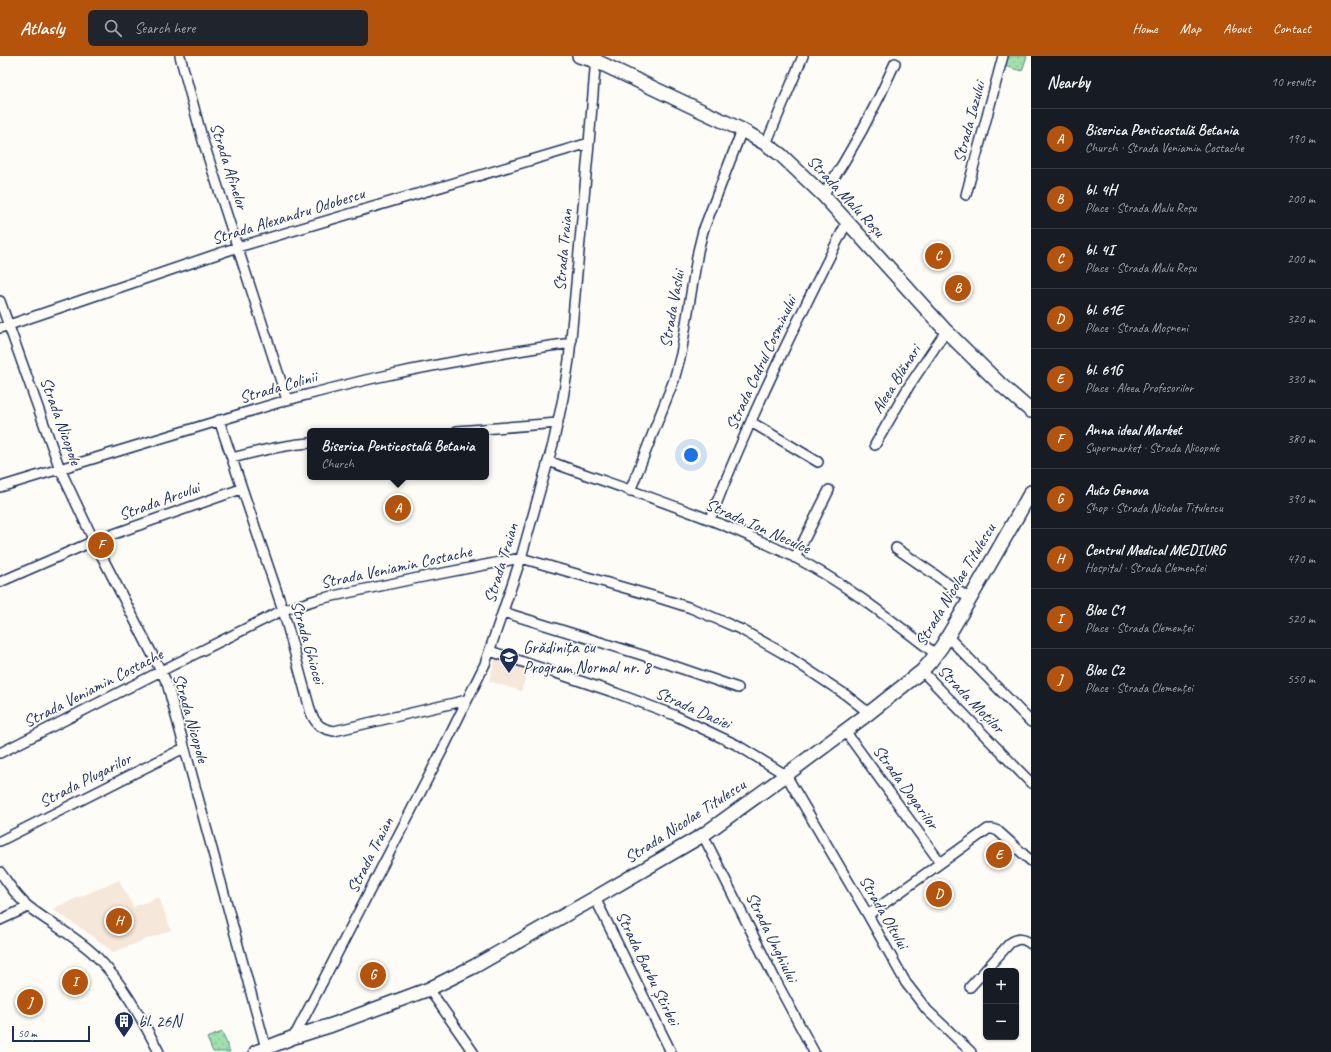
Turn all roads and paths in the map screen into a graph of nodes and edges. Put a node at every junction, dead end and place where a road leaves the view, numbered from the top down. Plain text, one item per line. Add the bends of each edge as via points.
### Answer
1 (180, 56) edge
2 (579, 56) edge
3 (803, 56) edge
4 (1003, 56) edge
5 (596, 59) edge
6 (895, 63) dead end
7 (742, 130) junction
8 (589, 143) junction
9 (766, 144) junction
10 (823, 195) junction
11 (966, 195) dead end
12 (846, 222) junction
13 (238, 247) junction
14 (0, 301) edge
15 (9, 325) junction
16 (0, 328) edge
17 (946, 331) junction
18 (571, 342) junction
19 (287, 400) junction
20 (1031, 411) edge
21 (219, 420) junction
22 (751, 422) junction
23 (558, 423) junction
24 (489, 428) edge
25 (307, 443) edge
26 (875, 445) dead end
27 (232, 458) junction
28 (548, 461) junction
29 (818, 462) dead end
30 (60, 469) junction
31 (0, 487) edge
32 (241, 489) junction
33 (829, 490) dead end
34 (630, 491) junction
35 (1031, 492) edge
36 (710, 520) junction
37 (94, 541) junction
38 (896, 548) dead end
39 (521, 558) junction
40 (795, 558) junction
41 (0, 582) edge
42 (970, 599) junction
43 (283, 610) junction
44 (503, 612) junction
45 (948, 637) junction
46 (490, 651) junction
47 (937, 654) junction
48 (161, 671) junction
49 (922, 671) junction
50 (738, 688) dead end
51 (467, 700) junction
52 (869, 713) junction
53 (1031, 722) edge
54 (845, 731) junction
55 (184, 748) junction
56 (0, 753) edge
57 (786, 776) junction
58 (1031, 782) edge
59 (703, 834) junction
60 (0, 841) edge
61 (1031, 861) edge
62 (940, 862) junction
63 (0, 872) edge
64 (596, 898) junction
65 (28, 907) junction
66 (868, 915) junction
67 (0, 920) edge
68 (1031, 944) edge
69 (970, 987) dead end
70 (430, 989) junction
71 (294, 1037) junction
72 (263, 1050) edge
73 (160, 1052) edge
74 (473, 1052) edge
75 (671, 1052) edge
76 (814, 1052) edge
77 (971, 1052) edge

1 - 13 street, Strada Afinelor via 203,141
2 - 5 street, Strada Malu Roșu
3 - 9 street
4 - 11 street, Strada Iazului
5 - 7 street, Strada Malu Roșu
5 - 8 street, Strada Traian
6 - 10 street via 856,142
7 - 9 street, Strada Malu Roșu
7 - 34 street, Strada Vaslui via 703,231 674,380
8 - 13 street, Strada Alexandru Odobescu
8 - 18 street, Strada Traian
9 - 10 street, Strada Malu Roșu via 794,166
10 - 12 street, Strada Malu Roșu
12 - 17 street, Strada Malu Roșu
12 - 22 street, Strada Codrul Cosminului
13 - 15 street, Strada Alexandru Odobescu
13 - 19 street, Strada Afinelor
14 - 15 street, Strada Nicopole
15 - 16 street, Strada Alexandru Odobescu
15 - 30 street, Strada Nicopole
17 - 20 street, Strada Malu Roșu
17 - 26 street, Aleea Blănari via 909,386
18 - 19 street, Strada Colinii via 436,365
18 - 23 street, Strada Traian
19 - 21 street, Strada Colinii
21 - 27 street, Strada Ghiocei
21 - 30 street, Strada Colinii
22 - 29 street
22 - 36 street, Strada Codrul Cosminului
23 - 24 street
23 - 28 street, Strada Traian
25 - 27 street via 267,448
27 - 32 street, Strada Ghiocei
28 - 34 street, Strada Ion Neculce
28 - 39 street, Strada Traian
30 - 31 street, Strada Colinii
30 - 37 street, Strada Nicopole
32 - 37 street, Strada Arcului
32 - 43 street, Strada Ghiocei
33 - 40 street
34 - 36 street, Strada Ion Neculce
35 - 42 street, Strada Nicolae Titulescu
36 - 40 street, Strada Ion Neculce via 751,536
37 - 41 street, Strada Arcului
37 - 48 street, Strada Nicopole
38 - 42 street
39 - 43 street, Strada Veniamin Costache via 319,599
39 - 44 street, Strada Traian
39 - 52 street, Strada Veniamin Costache via 690,608 742,630 781,652
40 - 47 street, Strada Ion Neculce via 854,593
42 - 45 street, Strada Nicolae Titulescu
43 - 48 street, Strada Veniamin Costache
43 - 51 street, Strada Ghiocei via 311,713 314,721 326,730 334,731
44 - 46 street, Strada Traian
44 - 50 street via 652,658
45 - 47 street, Strada Nicolae Titulescu
45 - 53 street
46 - 51 street, Strada Traian
46 - 57 street, Strada Daciei via 674,715 737,746
47 - 49 street, Strada Nicolae Titulescu
48 - 55 street, Strada Nicopole via 167,683
48 - 56 street, Strada Veniamin Costache
49 - 52 street, Strada Nicolae Titulescu
49 - 58 street, Strada Moților
51 - 71 street, Strada Traian
52 - 54 street, Strada Nicolae Titulescu
54 - 57 street, Strada Nicolae Titulescu
54 - 62 street, Strada Dogarilor
55 - 60 street, Strada Plugarilor
55 - 72 street, Strada Nicopole
57 - 59 street, Strada Nicolae Titulescu
57 - 66 street, Strada Oltului
59 - 64 street, Strada Nicolae Titulescu
59 - 76 street, Strada Unghiului via 783,996
61 - 62 street via 1005,837 993,829 988,829
62 - 66 street
63 - 65 street
64 - 70 street, Strada Nicolae Titulescu
64 - 75 street, Strada Barbu Știrbei
65 - 67 street
65 - 73 street via 95,955 114,975
66 - 77 street, Strada Oltului via 916,997
68 - 69 street via 1022,939 1010,943
70 - 71 street, Strada Nicolae Titulescu
70 - 74 street
71 - 72 street, Strada Nicolae Titulescu

